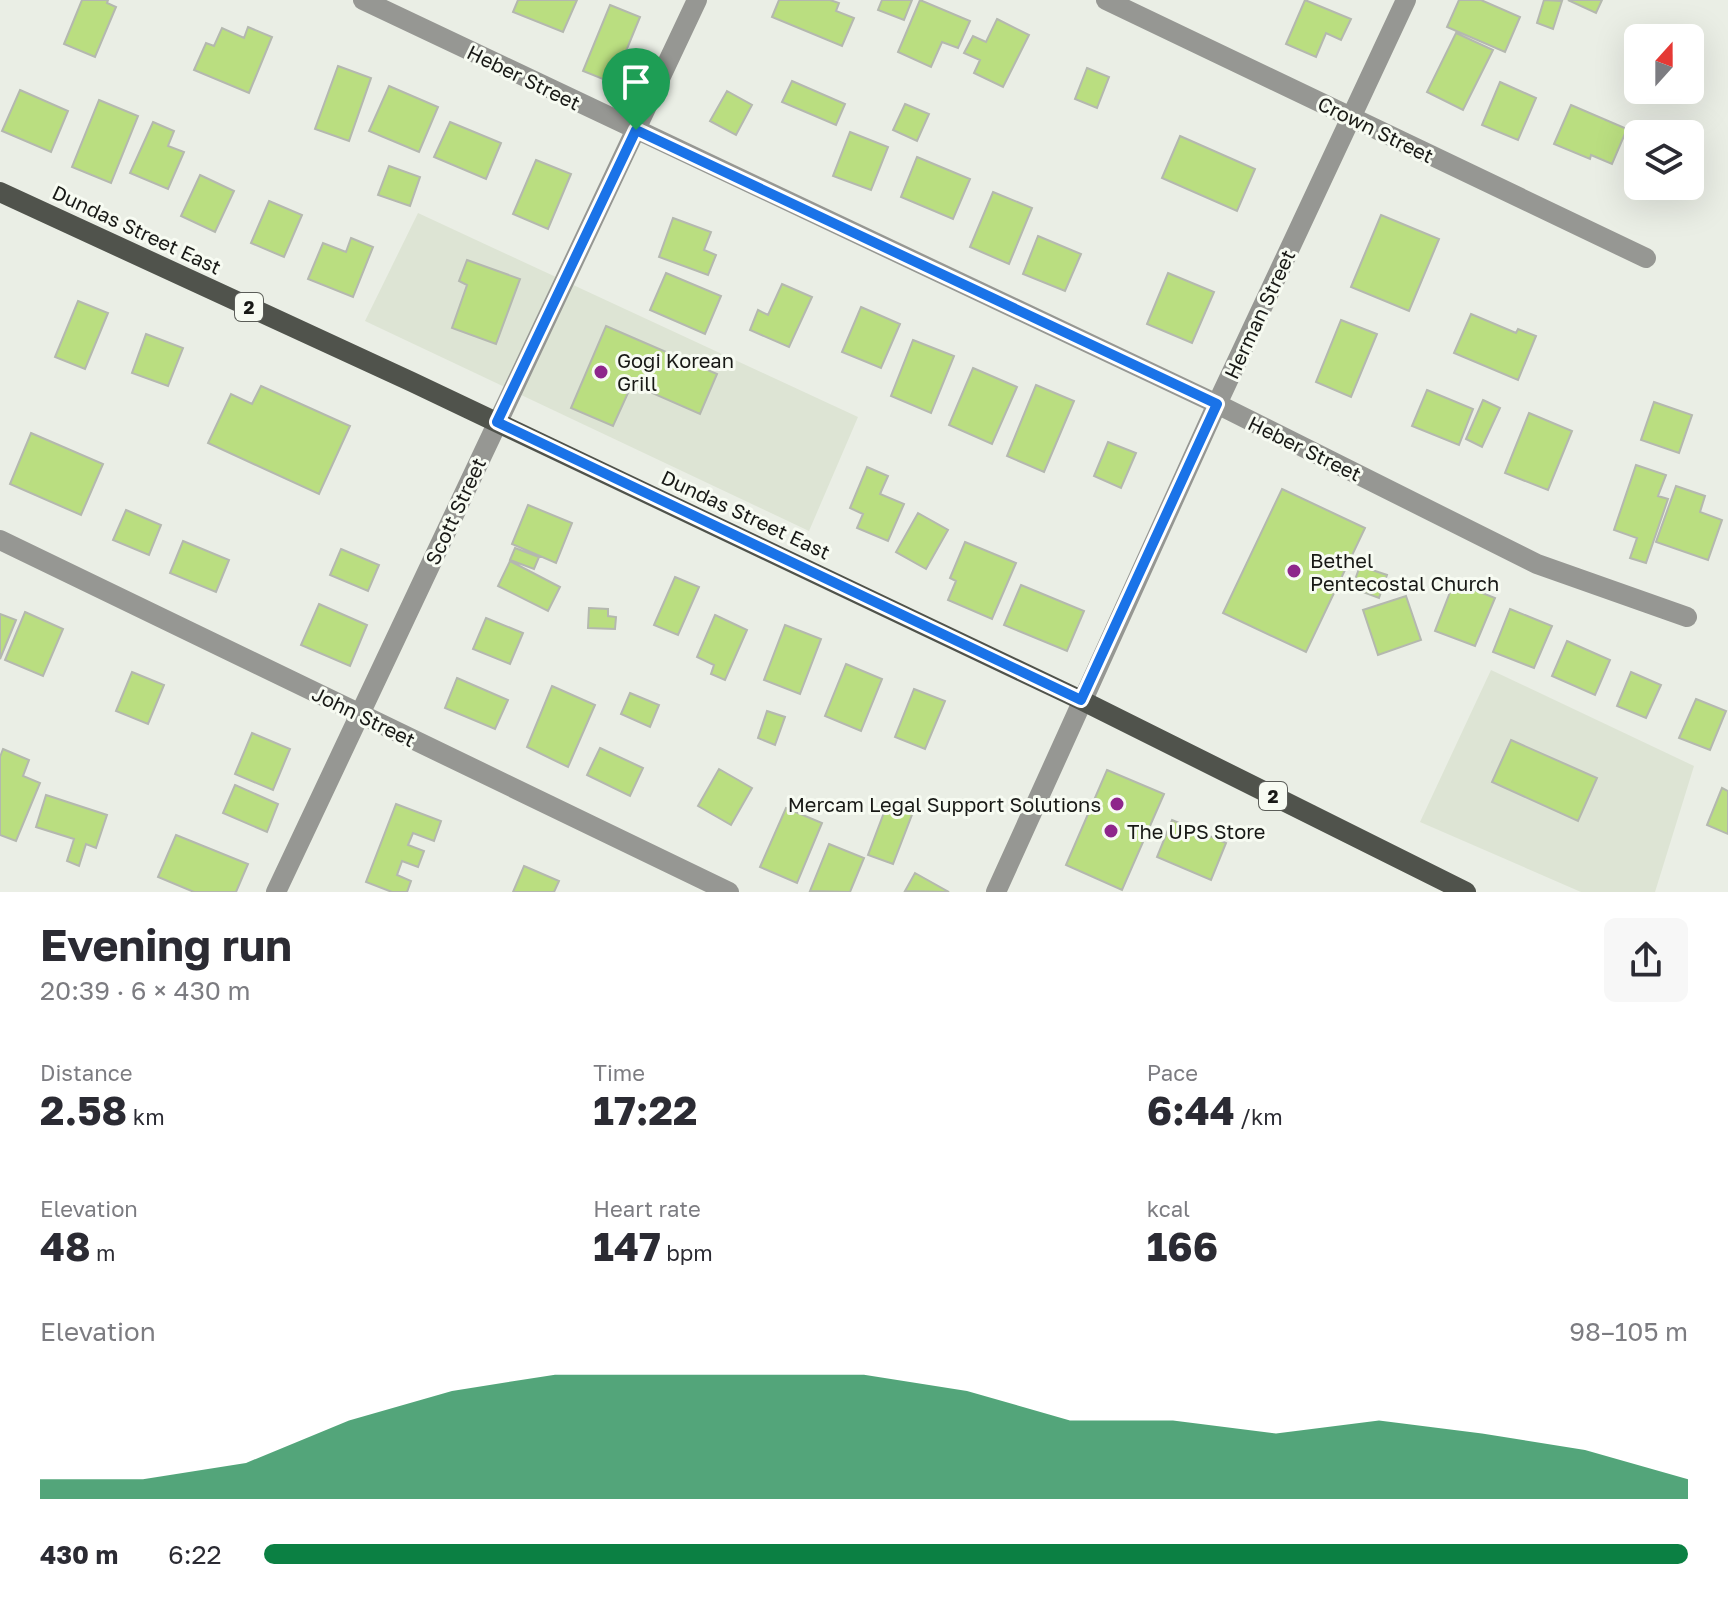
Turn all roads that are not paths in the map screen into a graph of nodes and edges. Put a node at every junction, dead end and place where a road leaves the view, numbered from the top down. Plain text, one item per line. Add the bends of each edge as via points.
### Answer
1 (363, 0) edge
2 (697, 0) edge
3 (1106, 0) edge
4 (1406, 0) edge
5 (1351, 116) junction
6 (636, 130) junction
7 (0, 192) edge
8 (1646, 258) dead end
9 (1217, 404) junction
10 (497, 422) junction
11 (0, 540) edge
12 (1687, 617) dead end
13 (1081, 700) junction
14 (360, 714) junction
15 (276, 892) edge
16 (729, 892) edge
17 (996, 892) edge
18 (1466, 892) edge

1 - 6 street, Heber Street
2 - 6 street, Scott Street
3 - 5 street, Crown Street
4 - 5 street, Herman Street
5 - 8 street, Crown Street
5 - 9 street, Herman Street
6 - 9 street, Heber Street
6 - 10 street, Scott Street
7 - 10 main road, Dundas Street East / 2
9 - 12 street, Heber Street via 1537,564
9 - 13 street, Herman Street
10 - 13 main road, Dundas Street East / 2
10 - 14 street, Scott Street
11 - 14 street, John Street
13 - 17 street, Herman Street
13 - 18 main road, Dundas Street East / 2
14 - 15 street, Scott Street
14 - 16 street, John Street

